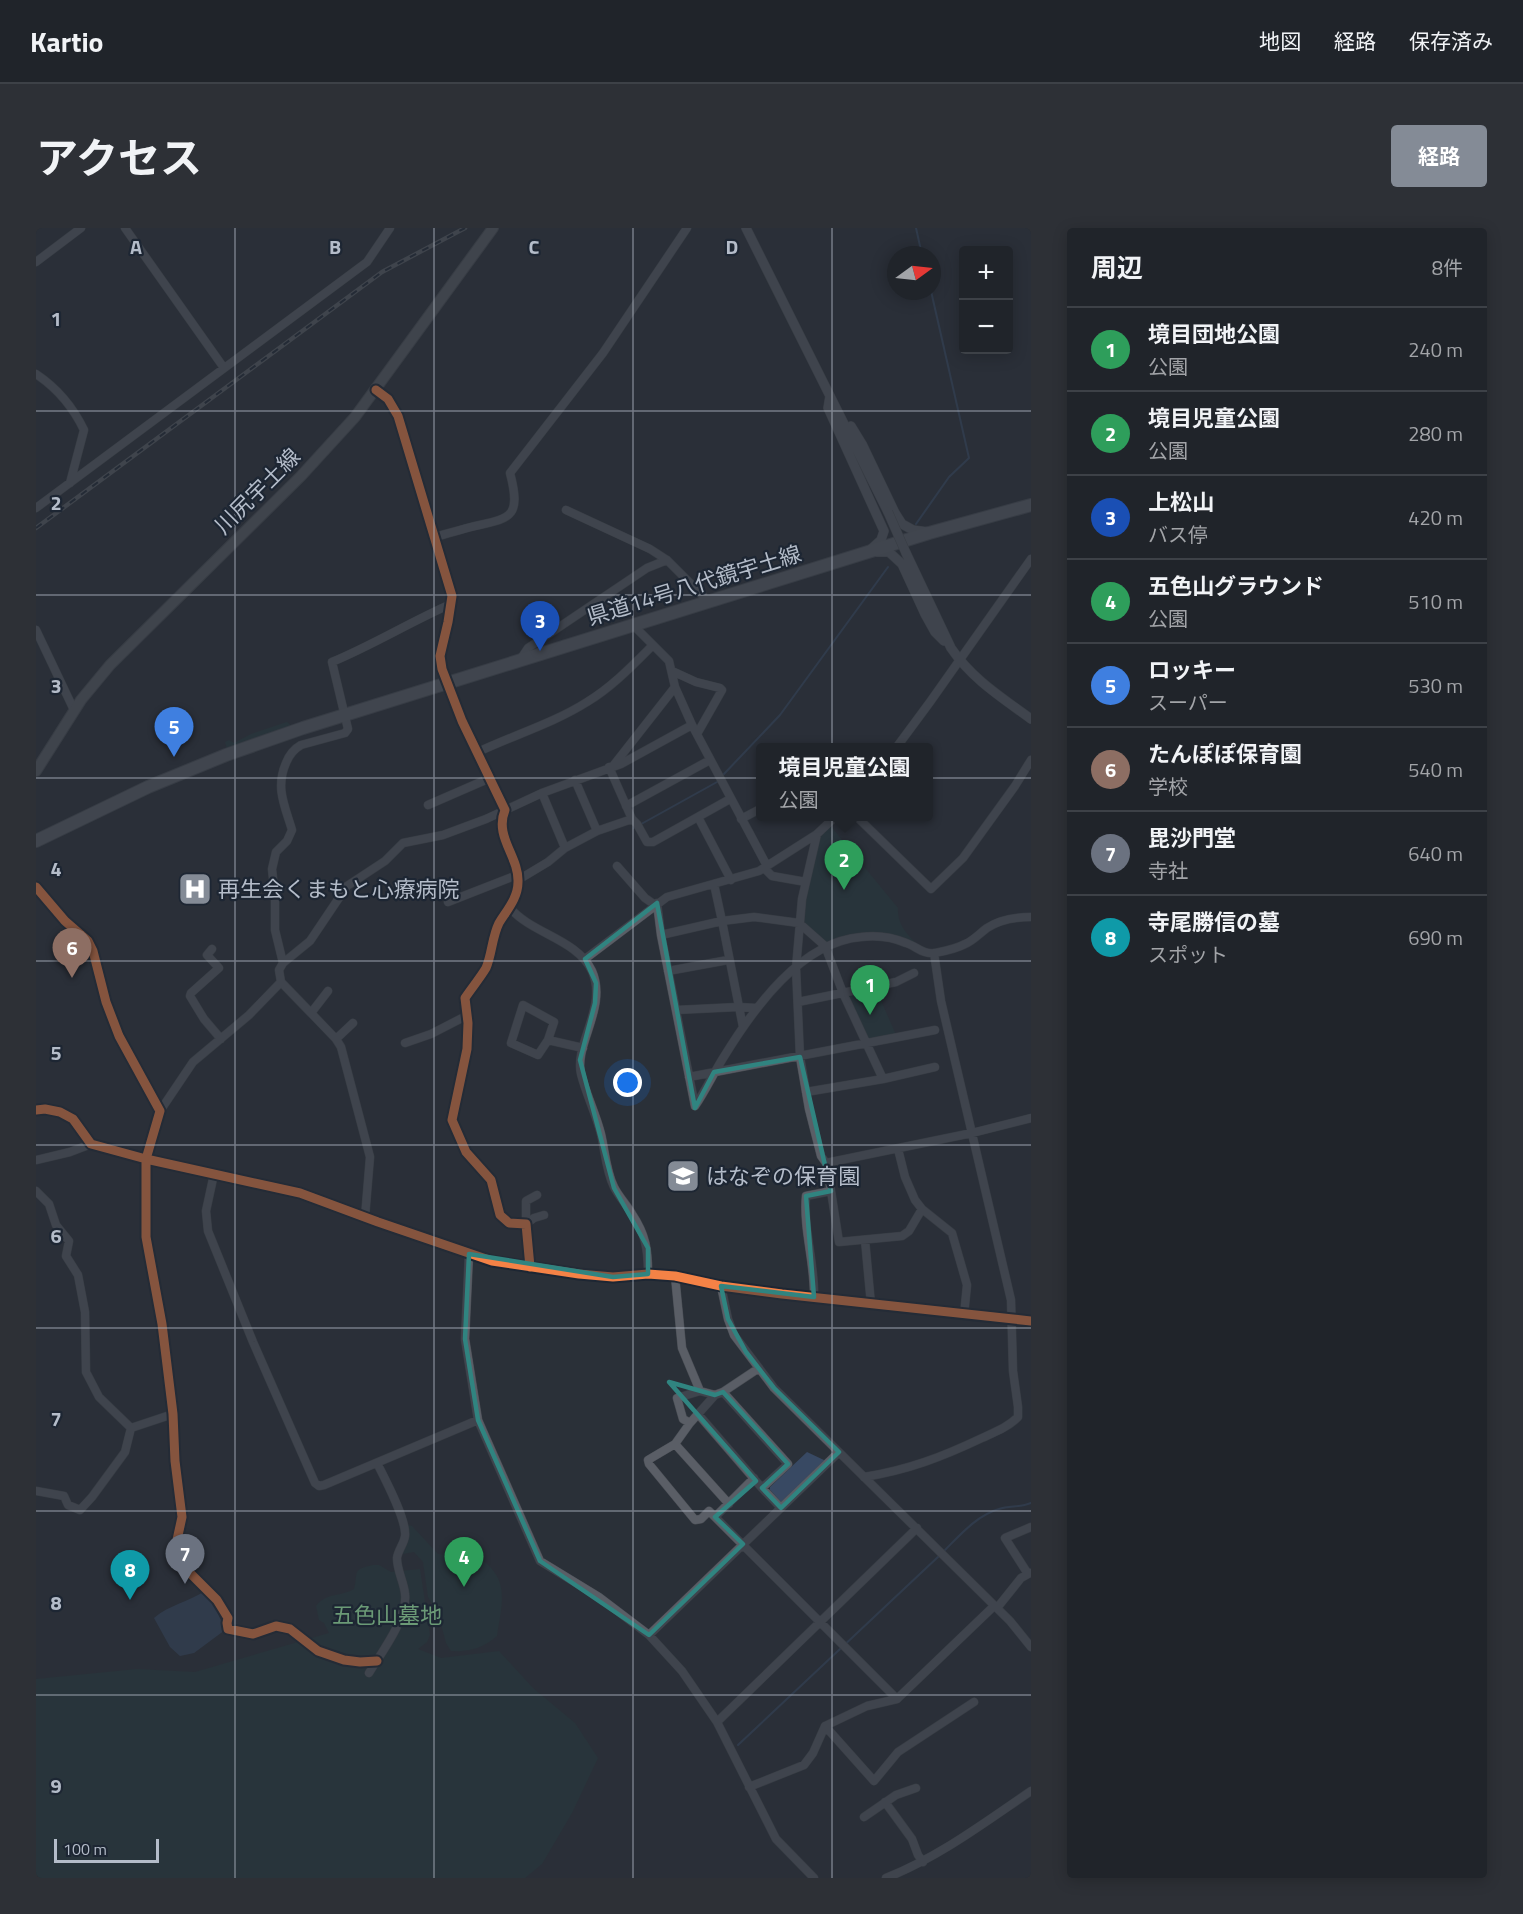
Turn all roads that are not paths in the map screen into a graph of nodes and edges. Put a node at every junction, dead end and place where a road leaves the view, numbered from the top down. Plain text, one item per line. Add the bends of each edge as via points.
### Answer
1 (81, 228) edge
2 (125, 228) edge
3 (390, 228) edge
4 (493, 228) edge
5 (687, 228) edge
6 (746, 228) edge
7 (36, 262) edge
8 (225, 368) junction
9 (36, 374) edge
10 (376, 390) junction
11 (830, 395) junction
12 (839, 413) junction
13 (70, 483) junction
14 (1031, 505) edge
15 (36, 508) edge
16 (566, 510) dead end
17 (929, 532) junction
18 (434, 537) junction
19 (869, 552) junction
20 (1031, 559) edge
21 (667, 560) junction
22 (709, 602) junction
23 (451, 604) junction
24 (633, 626) junction
25 (36, 630) edge
26 (653, 645) junction
27 (951, 648) junction
28 (959, 660) junction
29 (519, 661) junction
30 (672, 671) junction
31 (446, 684) junction
32 (675, 687) junction
33 (74, 710) junction
34 (345, 715) junction
35 (1031, 719) edge
36 (692, 725) junction
37 (697, 734) junction
38 (899, 743) edge
39 (478, 752) junction
40 (710, 760) junction
41 (1031, 760) edge
42 (611, 766) junction
43 (36, 771) edge
44 (490, 778) junction
45 (575, 780) junction
46 (542, 793) junction
47 (730, 799) junction
48 (428, 805) dead end
49 (626, 806) junction
50 (505, 810) junction
51 (756, 810) edge
52 (698, 817) junction
53 (632, 819) junction
54 (741, 819) junction
55 (831, 821) edge
56 (861, 821) edge
57 (597, 831) junction
58 (817, 834) junction
59 (36, 841) edge
60 (565, 848) junction
61 (617, 866) dead end
62 (765, 867) junction
63 (518, 878) junction
64 (730, 880) junction
65 (807, 882) junction
66 (714, 884) junction
67 (36, 887) edge
68 (448, 902) dead end
69 (656, 904) junction
70 (510, 909) junction
71 (1031, 917) edge
72 (722, 921) junction
73 (799, 923) junction
74 (661, 935) junction
75 (825, 946) junction
76 (212, 949) dead end
77 (934, 954) junction
78 (585, 959) junction
79 (728, 960) junction
80 (283, 963) junction
81 (796, 968) junction
82 (668, 971) junction
83 (914, 974) dead end
84 (281, 982) junction
85 (328, 991) dead end
86 (843, 993) junction
87 (798, 1002) junction
88 (738, 1007) junction
89 (757, 1008) junction
90 (676, 1010) junction
91 (311, 1013) junction
92 (466, 1016) junction
93 (353, 1023) dead end
94 (743, 1027) junction
95 (935, 1030) dead end
96 (221, 1039) junction
97 (336, 1039) junction
98 (548, 1040) junction
99 (405, 1042) dead end
100 (866, 1044) junction
101 (583, 1048) junction
102 (800, 1057) junction
103 (935, 1067) dead end
104 (714, 1072) junction
105 (689, 1077) junction
106 (883, 1079) junction
107 (806, 1092) junction
108 (36, 1110) edge
109 (160, 1111) junction
110 (1031, 1118) edge
111 (972, 1133) junction
112 (91, 1144) junction
113 (898, 1149) junction
114 (146, 1159) junction
115 (36, 1160) edge
116 (826, 1163) junction
117 (214, 1174) junction
118 (36, 1191) edge
119 (831, 1191) junction
120 (537, 1195) dead end
121 (922, 1209) junction
122 (544, 1215) dead end
123 (365, 1217) junction
124 (526, 1224) junction
125 (865, 1240) junction
126 (469, 1254) junction
127 (530, 1267) junction
128 (648, 1274) junction
129 (675, 1276) junction
130 (721, 1286) junction
131 (814, 1297) junction
132 (871, 1304) junction
133 (964, 1315) junction
134 (1012, 1319) junction
135 (1031, 1321) edge
136 (759, 1368) junction
137 (700, 1391) junction
138 (719, 1393) junction
139 (173, 1414) junction
140 (698, 1414) junction
141 (478, 1420) junction
142 (690, 1423) junction
143 (131, 1428) junction
144 (675, 1444) junction
145 (839, 1452) junction
146 (377, 1463) junction
147 (864, 1477) junction
148 (754, 1478) junction
149 (762, 1488) junction
150 (36, 1491) edge
151 (729, 1504) junction
152 (781, 1508) junction
153 (715, 1517) junction
154 (1031, 1527) edge
155 (917, 1528) junction
156 (743, 1544) junction
157 (1029, 1573) edge
158 (995, 1607) junction
159 (819, 1623) junction
160 (649, 1635) junction
161 (1031, 1647) edge
162 (376, 1661) junction
163 (369, 1673) dead end
164 (897, 1699) junction
165 (974, 1702) dead end
166 (717, 1722) junction
167 (825, 1726) junction
168 (749, 1787) junction
169 (916, 1788) dead end
170 (1031, 1791) edge
171 (885, 1802) junction
172 (864, 1817) dead end
173 (924, 1862) junction
174 (908, 1874) edge
175 (814, 1878) edge
176 (886, 1878) edge

1 - 7 street
2 - 8 street
3 - 8 street via 367,262
4 - 10 main road, 川尻宇土線
5 - 18 street via 603,353 510,473 515,502 512,512 487,525
6 - 11 street
8 - 13 street
9 - 13 street via 59,393 84,430
10 - 18 street via 388,399 398,416
10 - 33 main road, 川尻宇土線 via 301,476 110,665
11 - 12 street
11 - 19 street via 828,408 884,531
12 - 17 street via 862,444 902,524
12 - 27 street, bridge
13 - 15 street
14 - 17 main road, 県道14号八代鏡宇土線
16 - 21 street
17 - 19 main road, 県道14号八代鏡宇土線
18 - 23 street
19 - 22 main road, 県道14号八代鏡宇土線
19 - 27 street via 885,551 902,564 935,632
20 - 28 street
21 - 22 street
21 - 29 street via 647,568 528,648
22 - 24 main road, 県道14号八代鏡宇土線
23 - 31 street via 440,656
23 - 34 street via 332,662
24 - 26 street
24 - 29 main road, 県道14号八代鏡宇土線
25 - 33 street
26 - 30 street via 669,661
26 - 39 street via 587,702
27 - 28 street
28 - 35 street via 976,679
28 - 38 street
29 - 31 main road, 県道14号八代鏡宇土線
30 - 32 street
30 - 37 street via 722,690
31 - 34 main road, 県道14号八代鏡宇土線
31 - 39 street
32 - 36 street
32 - 42 street
33 - 43 main road, 川尻宇土線
34 - 59 main road, 県道14号八代鏡宇土線 via 208,762
34 - 80 street via 345,733 296,748 281,777 281,798 292,830 276,852 272,869 275,930
36 - 37 street
36 - 42 street
37 - 40 street
39 - 44 street
40 - 47 street
40 - 49 street
41 - 56 street via 963,858 931,889
42 - 45 street
42 - 49 street
44 - 48 street
44 - 50 street
45 - 46 street
45 - 57 street
46 - 50 street
46 - 60 street
47 - 52 street
47 - 54 street
49 - 53 street
50 - 63 street via 501,825
50 - 80 street via 443,835 403,843 385,861 346,886 310,941
51 - 54 street
52 - 53 street via 652,843 647,842
52 - 64 street
53 - 57 street
54 - 62 street
55 - 58 street
57 - 60 street
58 - 62 street
58 - 65 street
60 - 63 street
61 - 69 street via 645,898
62 - 64 street
62 - 65 street via 772,876
63 - 68 street
63 - 70 street
64 - 66 street
65 - 73 street
66 - 69 street via 667,897
66 - 72 street
67 - 109 street via 88,941 119,1036
69 - 74 street
69 - 78 street
70 - 78 street via 527,924
70 - 92 street via 498,925 485,969 465,998
71 - 77 street via 990,926 967,944
72 - 73 street via 754,917
72 - 74 street
72 - 79 street
73 - 75 street
73 - 81 street
74 - 82 street
75 - 77 street via 853,937 891,938
75 - 81 street
75 - 86 street
76 - 96 street via 207,955 219,968 190,996
77 - 111 street
78 - 101 street via 596,983 596,1003
79 - 82 street
79 - 88 street
80 - 84 street via 279,970
81 - 87 street
81 - 89 street
82 - 90 street
83 - 86 street via 896,982
84 - 91 street
84 - 96 street
85 - 91 street
86 - 87 street
86 - 100 street
87 - 102 street
88 - 89 street
88 - 90 street
88 - 94 street
89 - 94 street
90 - 105 street
91 - 97 street
92 - 99 street
92 - 124 street via 467,1049 452,1110 454,1129 466,1152 491,1180 500,1215 509,1223
93 - 97 street
94 - 104 street
95 - 100 street
96 - 109 street via 193,1062
97 - 123 street via 370,1156
98 - 98 street via 554,1023 523,1005 511,1042 538,1055
98 - 101 street
100 - 102 street
100 - 106 street
101 - 128 street via 580,1072 601,1133 609,1173 648,1248
102 - 104 street
102 - 107 street
103 - 106 street
104 - 105 street
104 - 105 street via 694,1106
106 - 107 street
107 - 116 street
108 - 112 street via 60,1112 74,1119
109 - 114 street
110 - 111 street
111 - 113 street
111 - 134 street via 1011,1300
112 - 114 street
112 - 115 street
113 - 116 street
113 - 121 street via 908,1186
114 - 117 street
114 - 139 street via 146,1237
116 - 119 street
117 - 123 street via 300,1193
117 - 146 street via 206,1211 208,1231 315,1483 324,1485
118 - 143 street via 49,1204 56,1225 69,1241 66,1256 78,1275 85,1312 86,1372 99,1397
119 - 125 street via 839,1242
119 - 131 street via 806,1196
120 - 124 street via 526,1201
121 - 125 street via 902,1236
121 - 133 street via 952,1233 967,1285
122 - 124 street
123 - 126 street
124 - 127 street
125 - 132 street
126 - 127 street
126 - 141 street via 465,1339
127 - 128 street via 613,1277
128 - 129 street
129 - 130 street
129 - 137 street via 682,1348
130 - 131 street
130 - 136 street via 734,1335
131 - 132 street
132 - 133 street
133 - 134 street
134 - 135 street
134 - 147 street via 1018,1417 971,1443 916,1466
136 - 138 street
136 - 145 street
137 - 138 street
137 - 142 street via 677,1398 683,1419
138 - 140 street
138 - 149 street via 788,1464
139 - 143 street
139 - 162 street via 182,1517 177,1557 217,1600 228,1618 228,1629 253,1634 276,1626 290,1629 318,1651 344,1660
140 - 142 street
140 - 148 street
141 - 146 street
141 - 160 street via 540,1561 599,1597
142 - 144 street
143 - 150 street via 125,1452 80,1510 68,1505 64,1496
144 - 151 street
144 - 153 street via 648,1460 649,1464 696,1520 709,1511
145 - 147 street
145 - 152 street
146 - 162 street via 400,1512 405,1536 397,1556 405,1604
147 - 155 street
148 - 149 street
148 - 151 street
149 - 152 street
151 - 153 street
152 - 156 street
153 - 156 street
154 - 157 street via 1005,1538
155 - 158 street
155 - 159 street
156 - 159 street
156 - 160 street
157 - 158 street
158 - 161 street
158 - 164 street
159 - 164 street
159 - 166 street
160 - 166 street via 682,1671
162 - 163 street
164 - 167 street via 867,1706
165 - 167 street via 898,1752 874,1781
166 - 168 street
167 - 168 street via 804,1765
168 - 175 street via 776,1839
169 - 171 street
170 - 173 street
171 - 172 street
171 - 173 street
173 - 174 street
174 - 176 street

